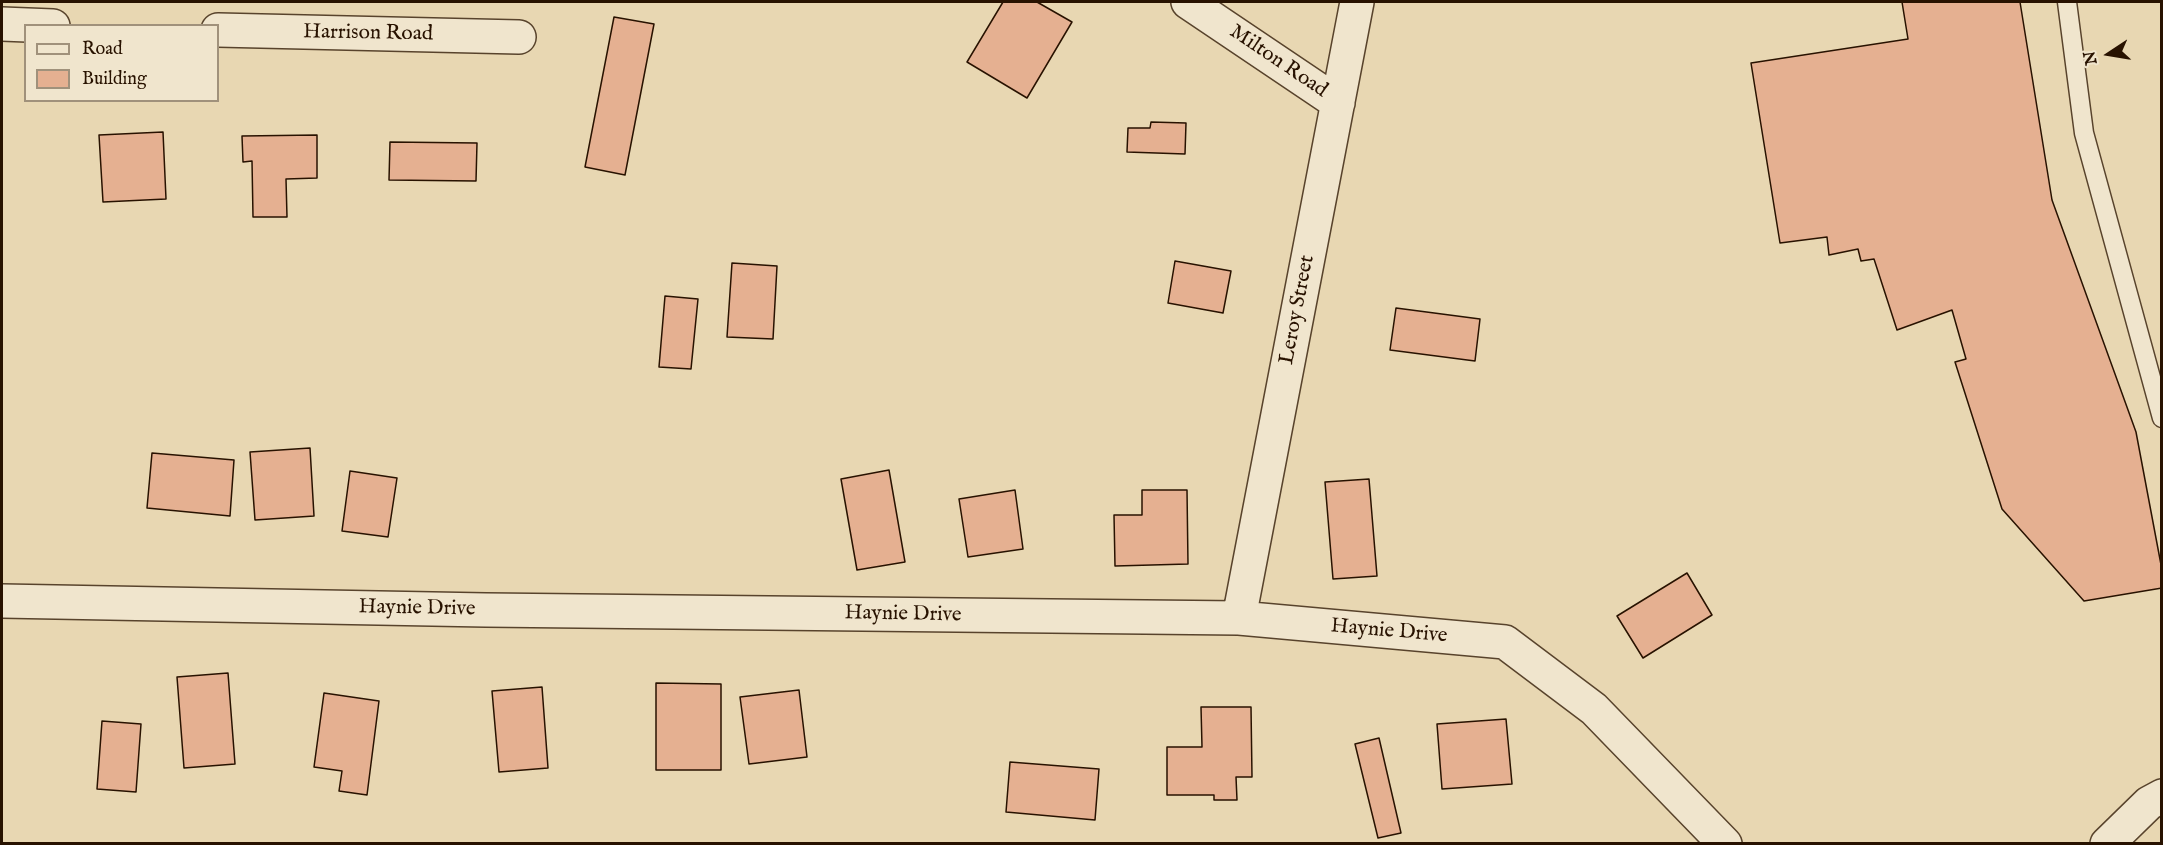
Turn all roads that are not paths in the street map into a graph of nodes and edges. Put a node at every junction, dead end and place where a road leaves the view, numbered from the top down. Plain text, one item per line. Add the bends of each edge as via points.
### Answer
1 (1188, 2) edge
2 (1357, 2) edge
3 (2067, 2) edge
4 (2, 24) edge
5 (24, 25) edge
6 (219, 30) edge
7 (519, 37) dead end
8 (1338, 103) junction
9 (2162, 418) edge
10 (2, 601) edge
11 (1239, 618) junction
12 (2162, 796) edge
13 (1725, 843) edge
14 (2107, 843) edge

1 - 8 street, Milton Road
2 - 8 street, Leroy Street
3 - 9 lane via 2084,133
4 - 5 street
6 - 7 street, Harrison Road
8 - 11 street, Leroy Street
10 - 11 street, Haynie Drive
11 - 13 street, Haynie Drive via 1505,642 1594,709
12 - 14 street via 2149,803

